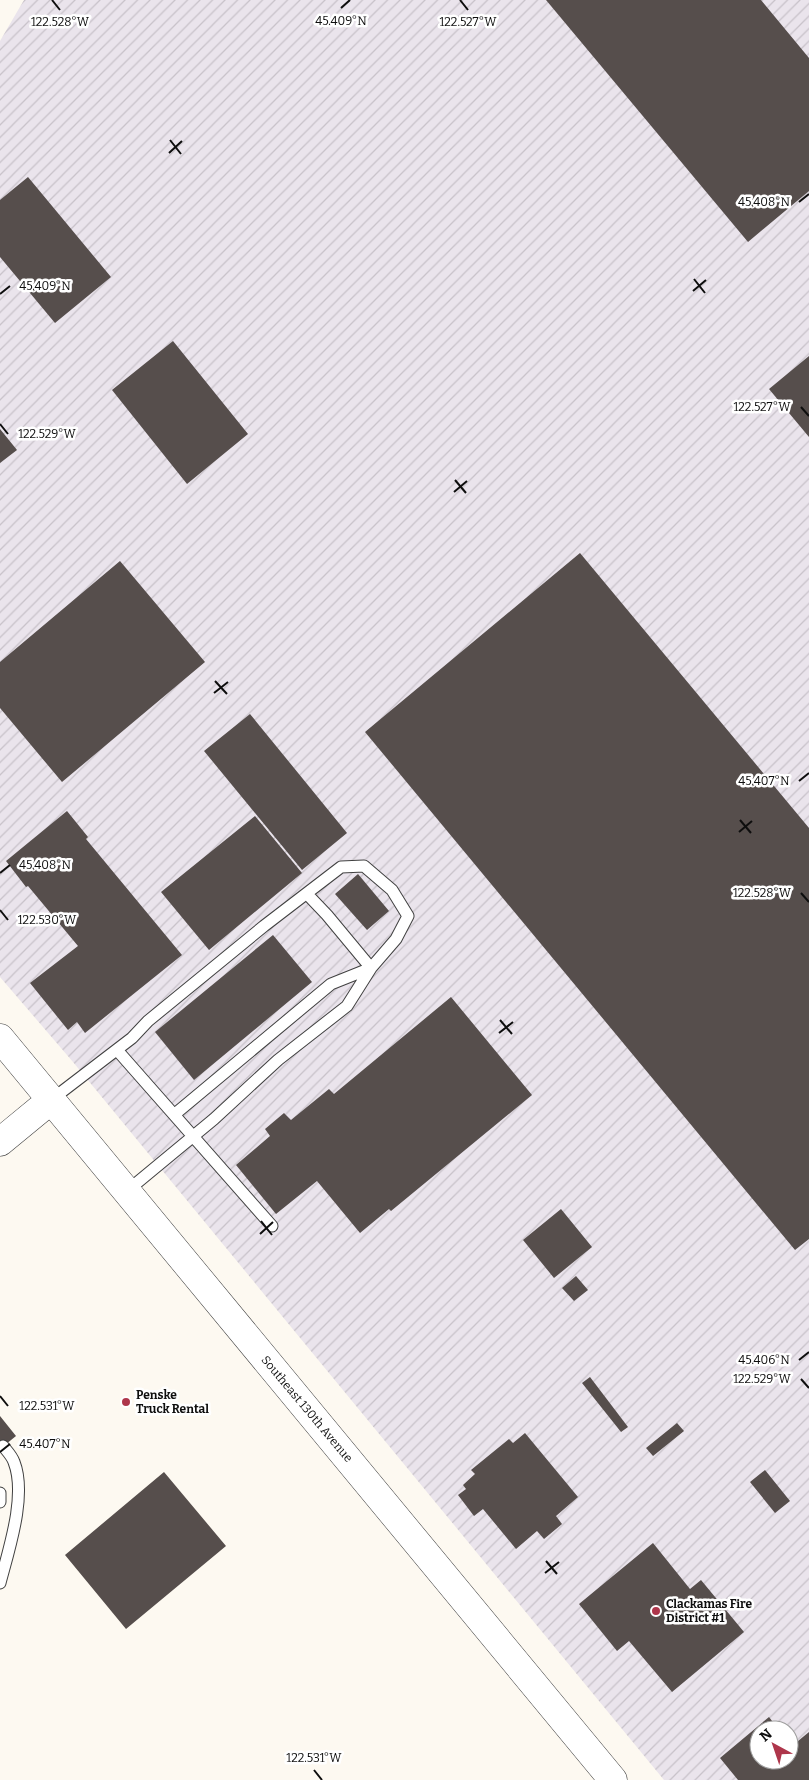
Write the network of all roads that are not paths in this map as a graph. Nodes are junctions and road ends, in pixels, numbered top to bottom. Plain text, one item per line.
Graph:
1 (307, 894) junction
2 (370, 968) junction
3 (0, 1038) edge
4 (117, 1050) junction
5 (51, 1100) junction
6 (175, 1114) junction
7 (194, 1135) junction
8 (0, 1142) edge
9 (127, 1191) junction
10 (272, 1226) dead end
11 (3, 1446) dead end
12 (0, 1493) edge
13 (0, 1502) edge
14 (0, 1583) edge
15 (613, 1780) edge

1 - 2 lane
1 - 2 lane
1 - 4 lane
2 - 6 lane
2 - 7 lane
3 - 5 street, Southeast 130th Avenue
4 - 5 lane
4 - 6 lane
5 - 8 street
5 - 9 street, Southeast 130th Avenue
6 - 7 lane
7 - 9 lane
7 - 10 lane
9 - 15 street, Southeast 130th Avenue
11 - 14 lane
12 - 13 lane

